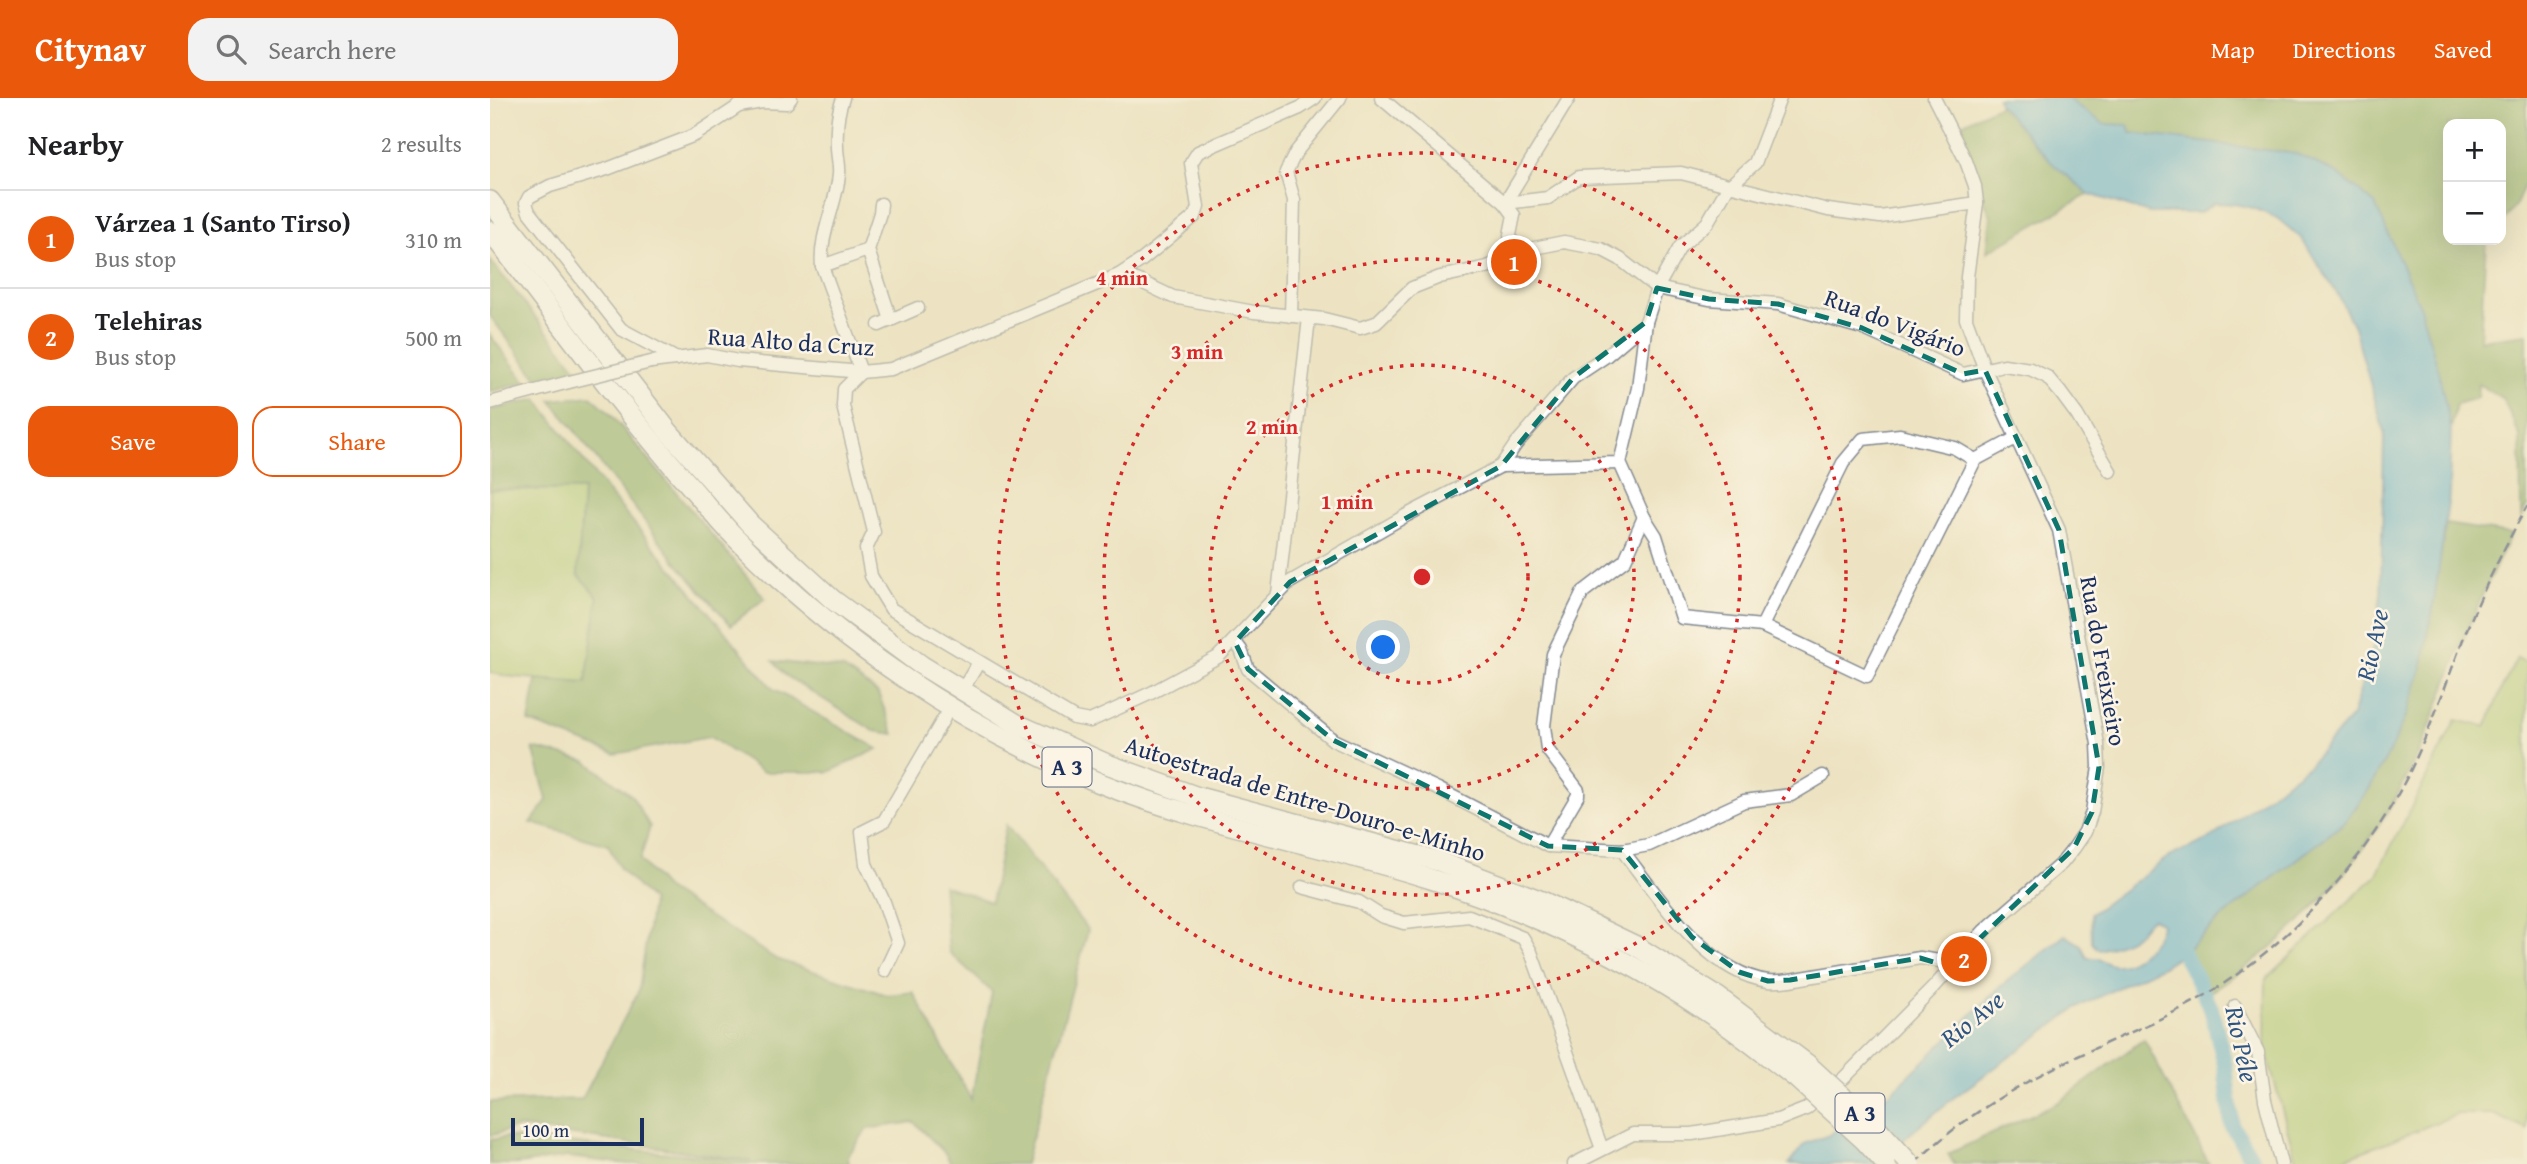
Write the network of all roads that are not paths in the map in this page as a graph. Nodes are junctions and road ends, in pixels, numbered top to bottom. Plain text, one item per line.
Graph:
1 (790, 98) edge
2 (843, 98) edge
3 (1315, 98) edge
4 (1340, 98) edge
5 (1381, 98) edge
6 (1569, 98) edge
7 (1780, 98) edge
8 (1934, 98) edge
9 (741, 102) edge
10 (1728, 187) junction
11 (490, 201) edge
12 (1505, 203) junction
13 (1978, 203) junction
14 (881, 204) dead end
15 (490, 231) edge
16 (868, 250) junction
17 (1512, 256) junction
18 (822, 266) junction
19 (1119, 275) junction
20 (1657, 288) junction
21 (918, 308) dead end
22 (1291, 316) junction
23 (1309, 318) junction
24 (1646, 322) junction
25 (677, 359) junction
26 (1985, 370) junction
27 (861, 372) junction
28 (490, 404) edge
29 (2016, 438) junction
30 (1975, 460) junction
31 (1620, 463) junction
32 (1501, 466) junction
33 (2110, 471) dead end
34 (1644, 517) junction
35 (1278, 594) junction
36 (1762, 626) junction
37 (1235, 642) junction
38 (979, 662) junction
39 (967, 682) dead end
40 (944, 718) dead end
41 (1823, 776) dead end
42 (1548, 846) junction
43 (1622, 850) junction
44 (1302, 887) dead end
45 (1950, 967) junction
46 (885, 971) dead end
47 (2235, 1006) dead end
48 (1802, 1071) junction
49 (1602, 1149) junction
50 (1574, 1164) edge
51 (1886, 1164) edge
52 (1910, 1164) edge
53 (2281, 1164) edge

1 - 9 street
2 - 18 street
3 - 19 street, Rua Alto da Cruz
4 - 22 street
5 - 12 street
6 - 12 street
7 - 10 street
8 - 13 street, Rua do Freixieiro
9 - 25 street
10 - 12 street
10 - 13 street
10 - 20 street
11 - 48 highway, Autoestrada de Entre-Douro-e-Minho / A 3
12 - 17 street
13 - 26 street, Rua do Freixieiro
14 - 16 street
15 - 48 highway, Autoestrada de Entre-Douro-e-Minho / A 3
16 - 18 street
16 - 21 street
17 - 20 street
17 - 23 street
18 - 27 street
19 - 22 street
19 - 27 street, Rua Alto da Cruz
20 - 24 street
20 - 26 street, Rua do Vigário
22 - 23 street
23 - 35 street
24 - 31 street
24 - 32 street
25 - 27 street, Rua Alto da Cruz
25 - 28 street, Rua Alto da Cruz, bridge
26 - 29 street, Rua do Freixieiro
26 - 33 street, Rua do Vigário
27 - 38 street
29 - 30 street
29 - 45 street, Rua do Freixieiro
30 - 36 street
30 - 36 street
31 - 32 street
31 - 34 street
32 - 35 street
34 - 36 street
34 - 42 street
35 - 37 street
37 - 38 street
37 - 42 street
38 - 39 street
40 - 46 street
41 - 43 street
42 - 43 street
43 - 45 street
44 - 49 street
45 - 49 street, Rua do Freixieiro
47 - 53 street
48 - 51 highway, Autoestrada de Entre-Douro-e-Minho / A 3, bridge
48 - 52 highway, Autoestrada de Entre-Douro-e-Minho / A 3, bridge
49 - 50 street, Rua do Freixieiro

